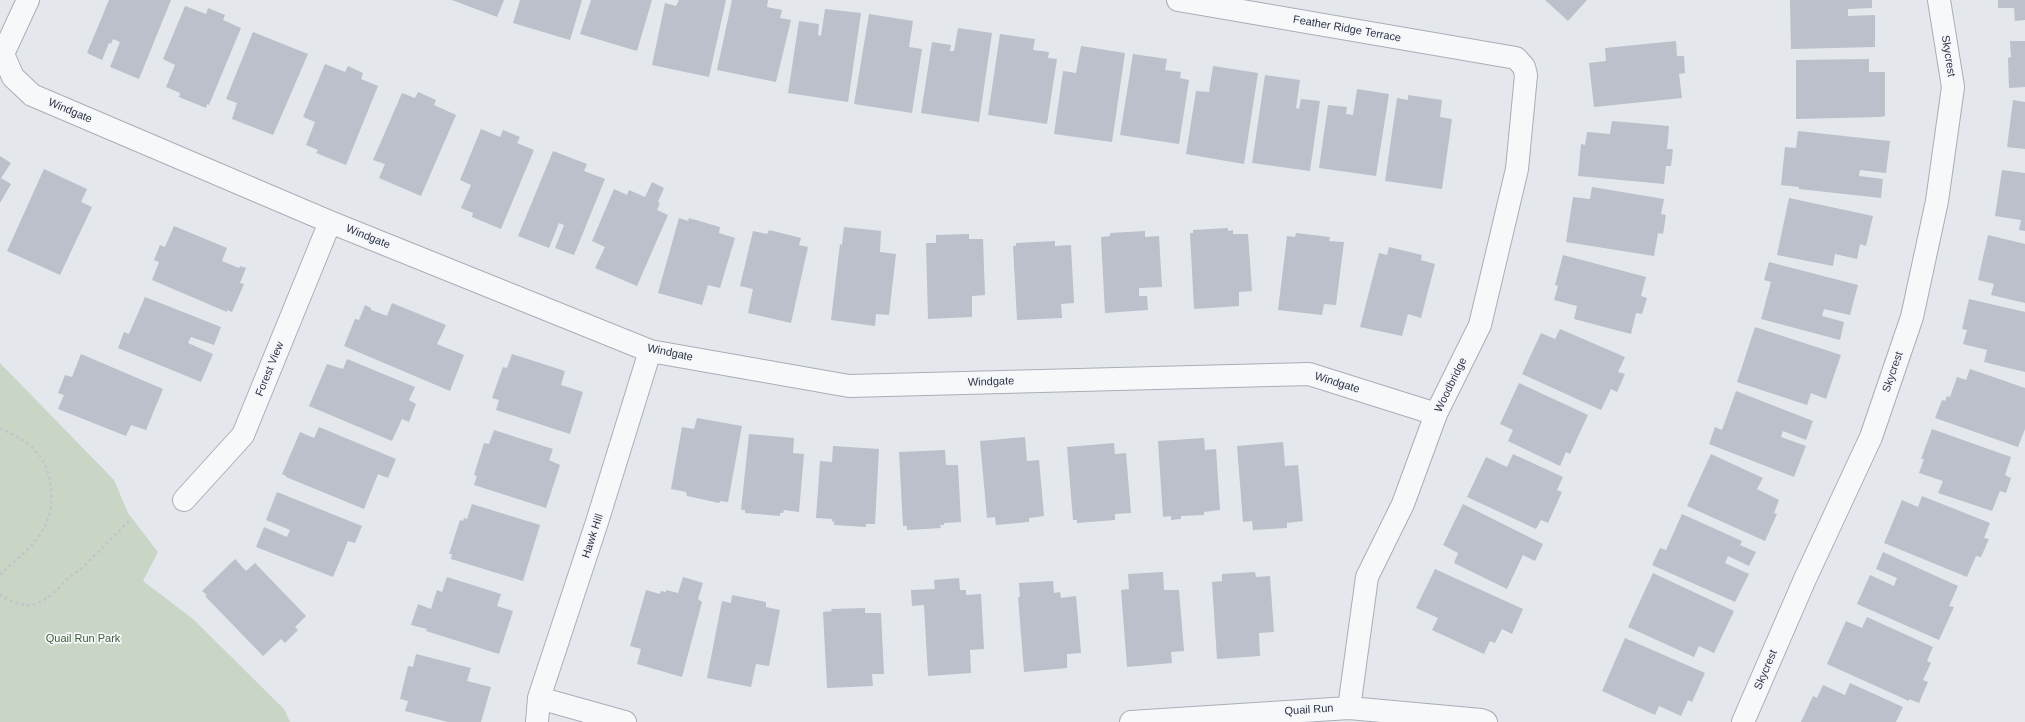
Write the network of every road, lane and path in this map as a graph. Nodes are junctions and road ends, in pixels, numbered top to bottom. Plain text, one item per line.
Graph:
1 (28, 0) edge
2 (1178, 0) edge
3 (1939, 0) edge
4 (1516, 58) joint
5 (330, 222) junction
6 (650, 351) junction
7 (1436, 414) junction
8 (0, 428) edge
9 (184, 500) dead end
10 (129, 521) dead end
11 (0, 575) edge
12 (0, 594) edge
13 (539, 698) junction
14 (1348, 708) junction
15 (1160, 721) edge
16 (537, 722) edge
17 (625, 722) edge
18 (1131, 722) edge
19 (1486, 722) edge
20 (1743, 722) edge

1 - 5 street, Windgate
2 - 4 street, Feather Ridge Terrace
3 - 20 street, Skycrest
4 - 7 street, Woodbridge
5 - 6 street, Windgate
5 - 9 street, Forest View
6 - 7 street, Windgate
6 - 13 street, Hawk Hill
7 - 14 street, Woodbridge
8 - 11 path
10 - 12 path
13 - 16 street, Hawk Hill
13 - 17 street
14 - 15 street, Quail Run
14 - 19 street, Quail Run
15 - 18 street, Quail Run

